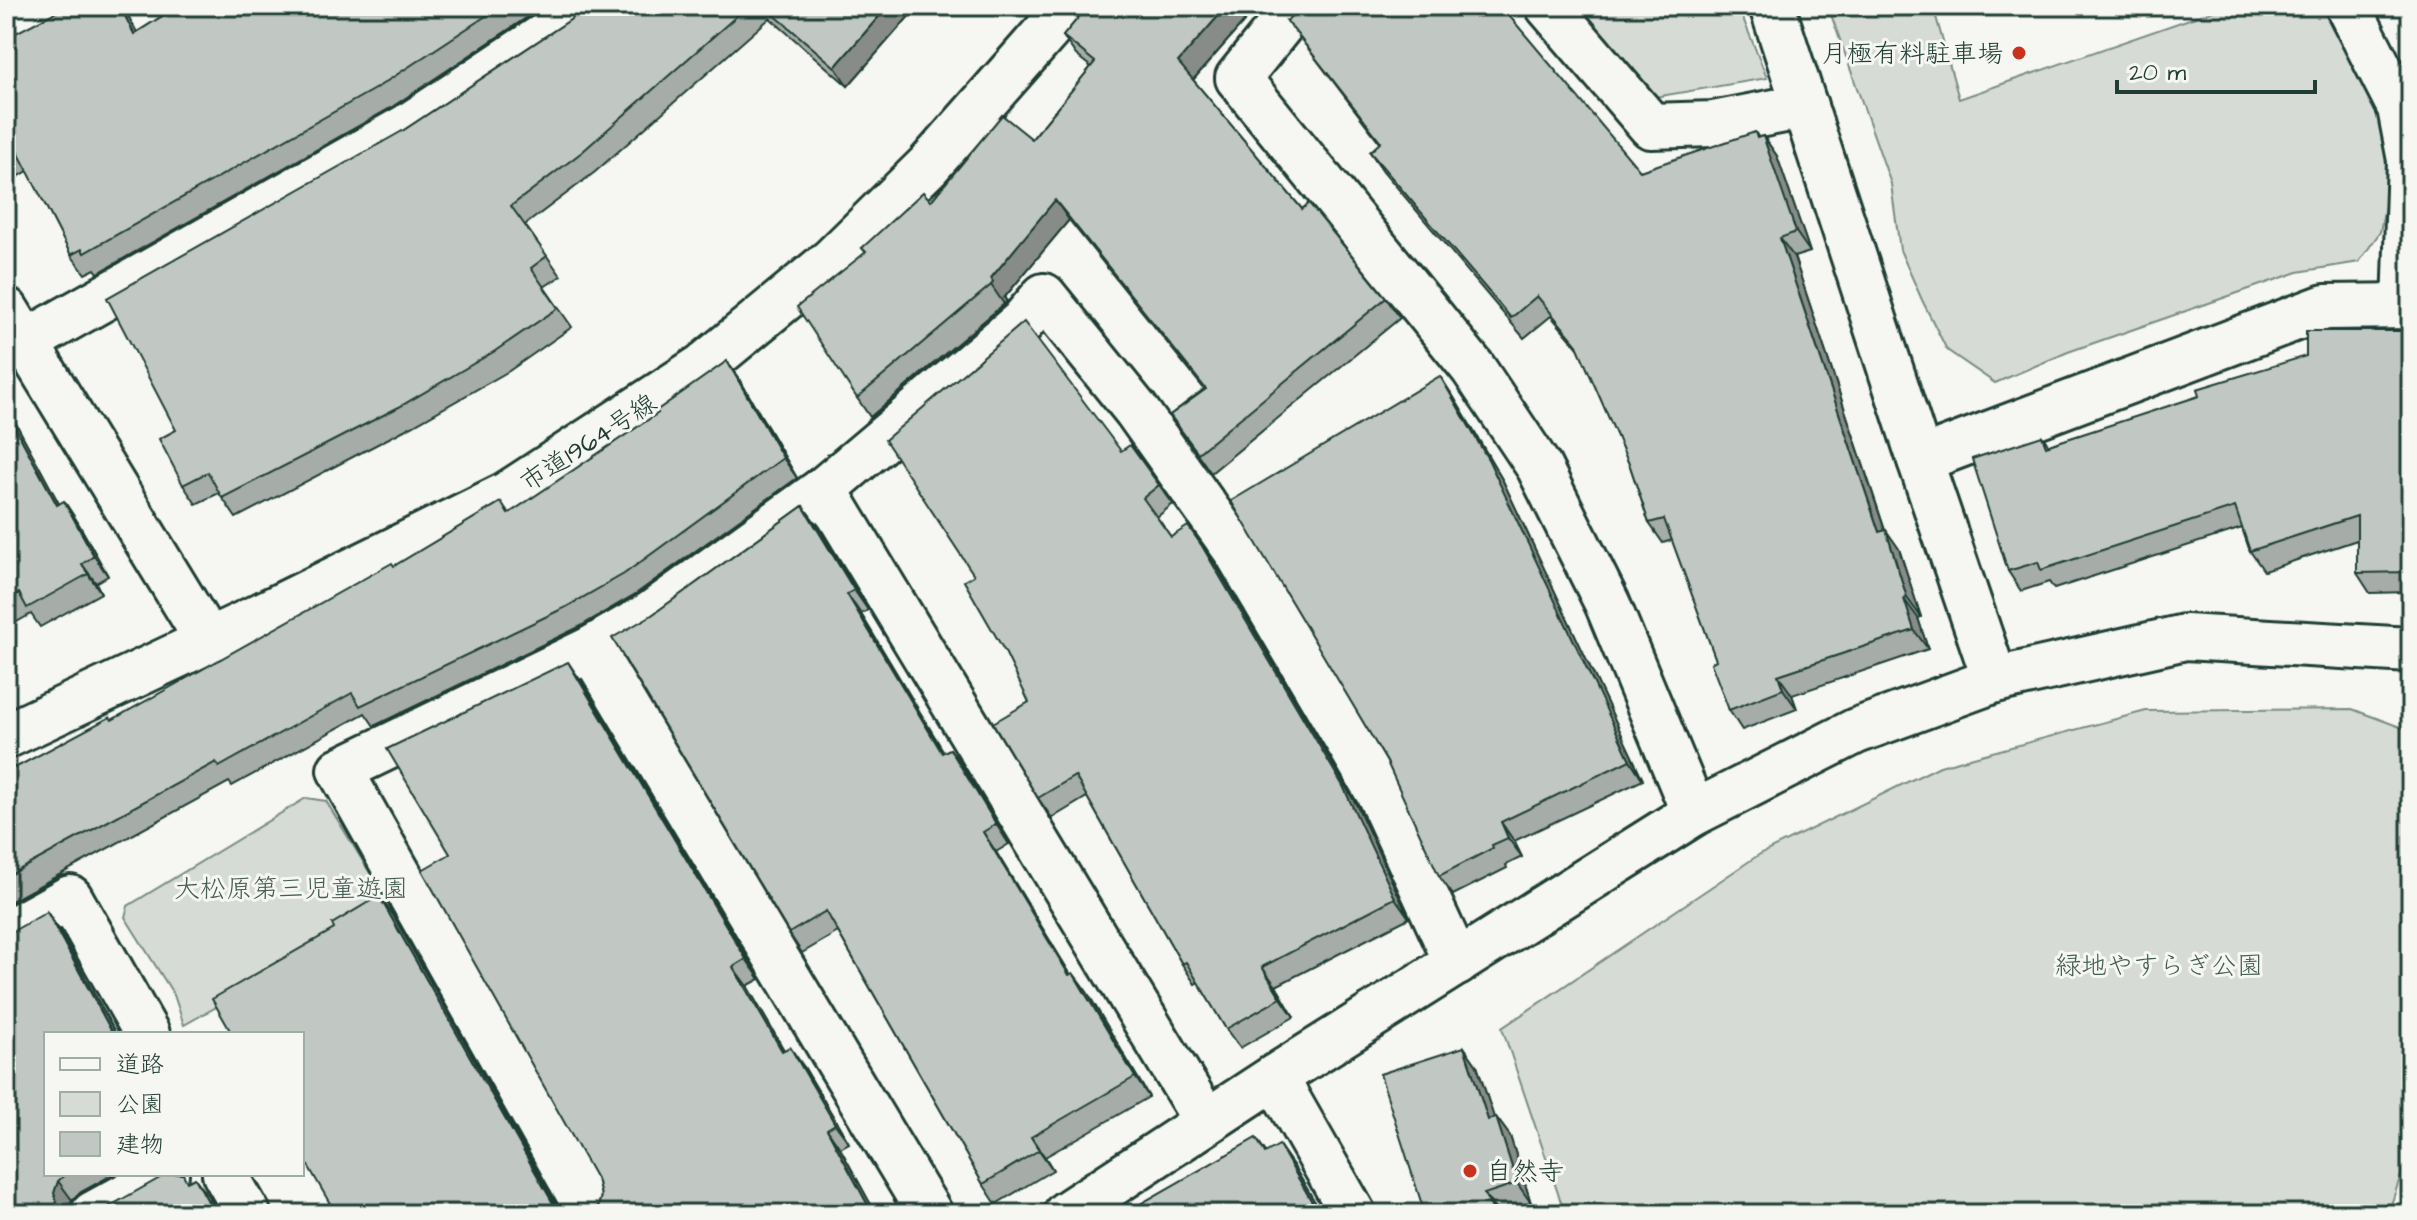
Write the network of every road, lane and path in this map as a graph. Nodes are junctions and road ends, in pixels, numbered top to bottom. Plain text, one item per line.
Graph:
1 (66, 6) edge
2 (583, 6) edge
3 (1069, 6) edge
4 (1296, 6) edge
5 (1548, 6) edge
6 (1772, 6) edge
7 (2348, 6) edge
8 (6, 36) edge
9 (1805, 106) junction
10 (2408, 307) edge
11 (16, 326) edge
12 (1920, 460) junction
13 (824, 489) junction
14 (208, 641) junction
15 (591, 649) junction
16 (2411, 650) edge
17 (1995, 680) junction
18 (6, 736) edge
19 (1694, 813) junction
20 (6, 933) edge
21 (1457, 963) junction
22 (146, 1032) edge
23 (1275, 1077) junction
24 (1206, 1121) junction
25 (162, 1176) edge
26 (226, 1176) edge
27 (93, 1214) edge
28 (248, 1214) edge
29 (590, 1214) edge
30 (930, 1214) edge
31 (1066, 1214) edge
32 (1353, 1214) edge

1 - 8 street
2 - 11 street
3 - 14 street, 市道1964号線
4 - 19 street
5 - 9 street
6 - 9 street
7 - 10 street
9 - 12 street
10 - 12 street
11 - 14 street
12 - 17 street
13 - 15 street
13 - 21 street
13 - 24 street
14 - 18 street, 市道1964号線
15 - 29 street
15 - 30 street
16 - 17 street
17 - 19 street
19 - 21 street
20 - 22 street
21 - 23 street
23 - 24 street
23 - 32 street
24 - 31 street
25 - 27 street
26 - 28 street

